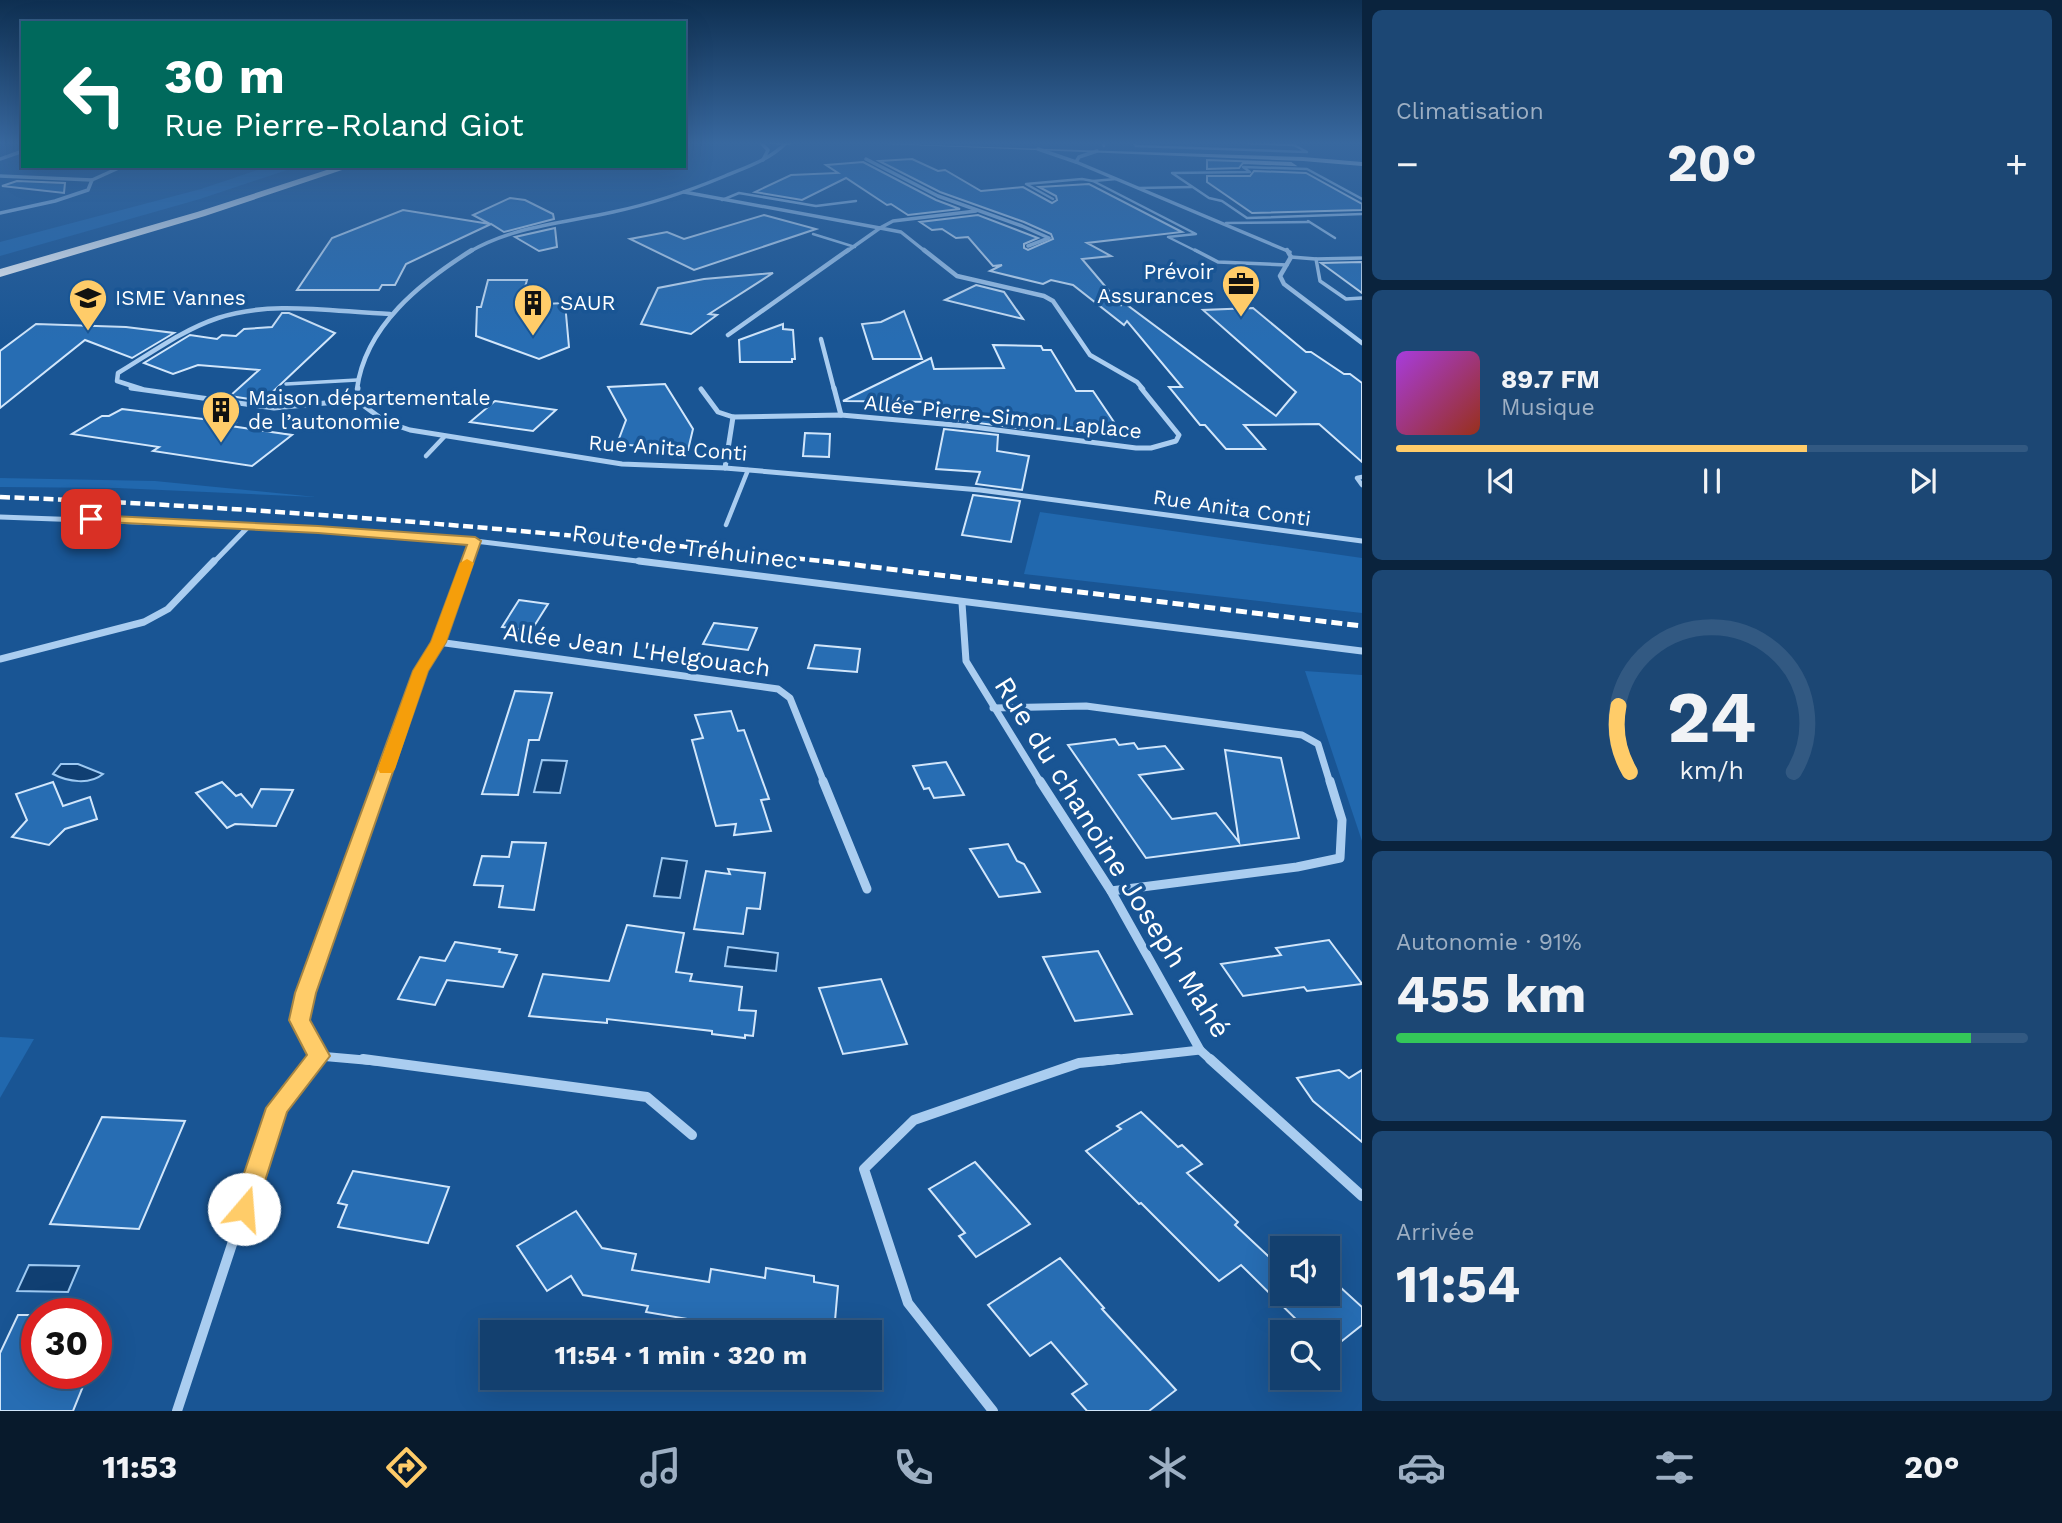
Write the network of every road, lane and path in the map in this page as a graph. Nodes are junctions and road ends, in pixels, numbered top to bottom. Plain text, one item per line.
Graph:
1 (19, 209) edge
2 (191, 209) edge
3 (216, 209) edge
4 (626, 209) edge
5 (772, 209) edge
6 (971, 209) edge
7 (1147, 209) edge
8 (1191, 209) edge
9 (1231, 209) edge
10 (977, 211) junction
11 (0, 213) edge
12 (1362, 214) edge
13 (1301, 216) junction
14 (1310, 222) junction
15 (1226, 223) junction
16 (880, 228) junction
17 (813, 234) dead end
18 (1335, 238) dead end
19 (1028, 246) dead end
20 (855, 247) junction
21 (1291, 257) junction
22 (1362, 258) edge
23 (1316, 259) junction
24 (0, 265) edge
25 (1287, 265) junction
26 (0, 273) edge
27 (1362, 299) edge
28 (390, 314) junction
29 (728, 335) dead end
30 (821, 339) dead end
31 (1362, 343) edge
32 (358, 380) junction
33 (286, 384) dead end
34 (701, 389) dead end
35 (356, 400) junction
36 (841, 415) junction
37 (733, 417) junction
38 (444, 437) junction
39 (426, 456) dead end
40 (725, 468) junction
41 (748, 470) junction
42 (1362, 477) edge
43 (1362, 485) edge
44 (0, 517) edge
45 (726, 525) dead end
46 (248, 526) junction
47 (475, 541) junction
48 (1362, 541) edge
49 (962, 603) junction
50 (438, 642) junction
51 (1362, 651) edge
52 (0, 659) edge
53 (992, 708) junction
54 (867, 889) dead end
55 (1111, 891) junction
56 (1200, 1050) junction
57 (319, 1056) junction
58 (692, 1135) dead end
59 (1362, 1196) edge
60 (177, 1411) edge
61 (993, 1411) edge

1 - 11 street
2 - 24 highway
3 - 26 highway
4 - 28 street
5 - 16 street
6 - 10 street
7 - 25 lane
8 - 15 street
9 - 13 lane
10 - 16 street
10 - 19 street
12 - 13 lane
13 - 14 lane
14 - 15 lane
14 - 18 lane
15 - 21 street
16 - 20 street
16 - 36 street, Allée Pierre-Simon Laplace
17 - 20 lane
20 - 29 street
21 - 23 lane
21 - 25 street
22 - 23 lane
23 - 27 lane
25 - 31 street
28 - 32 street
28 - 35 street
30 - 36 street
32 - 33 lane
32 - 35 street
34 - 37 street
35 - 38 street, Rue Anita Conti
36 - 37 street, Allée Pierre-Simon Laplace
37 - 40 street
38 - 39 lane
38 - 40 street, Rue Anita Conti
40 - 41 street, Rue Anita Conti
41 - 45 lane
41 - 48 street, Rue Anita Conti
42 - 43 lane
44 - 46 street, Route de Tréhuinec
46 - 47 street, Route de Tréhuinec
46 - 52 street
47 - 49 street, Route de Tréhuinec
47 - 50 street
49 - 51 street, Route de Tréhuinec
49 - 53 street, Rue du chanoine Joseph Mahé
50 - 54 street, Allée Jean L'Helgouach
50 - 57 street
53 - 55 street, Rue du chanoine Joseph Mahé
53 - 55 street
55 - 56 street, Rue du chanoine Joseph Mahé
56 - 59 street, Rue du chanoine Joseph Mahé
56 - 61 street
57 - 58 street
57 - 60 street

